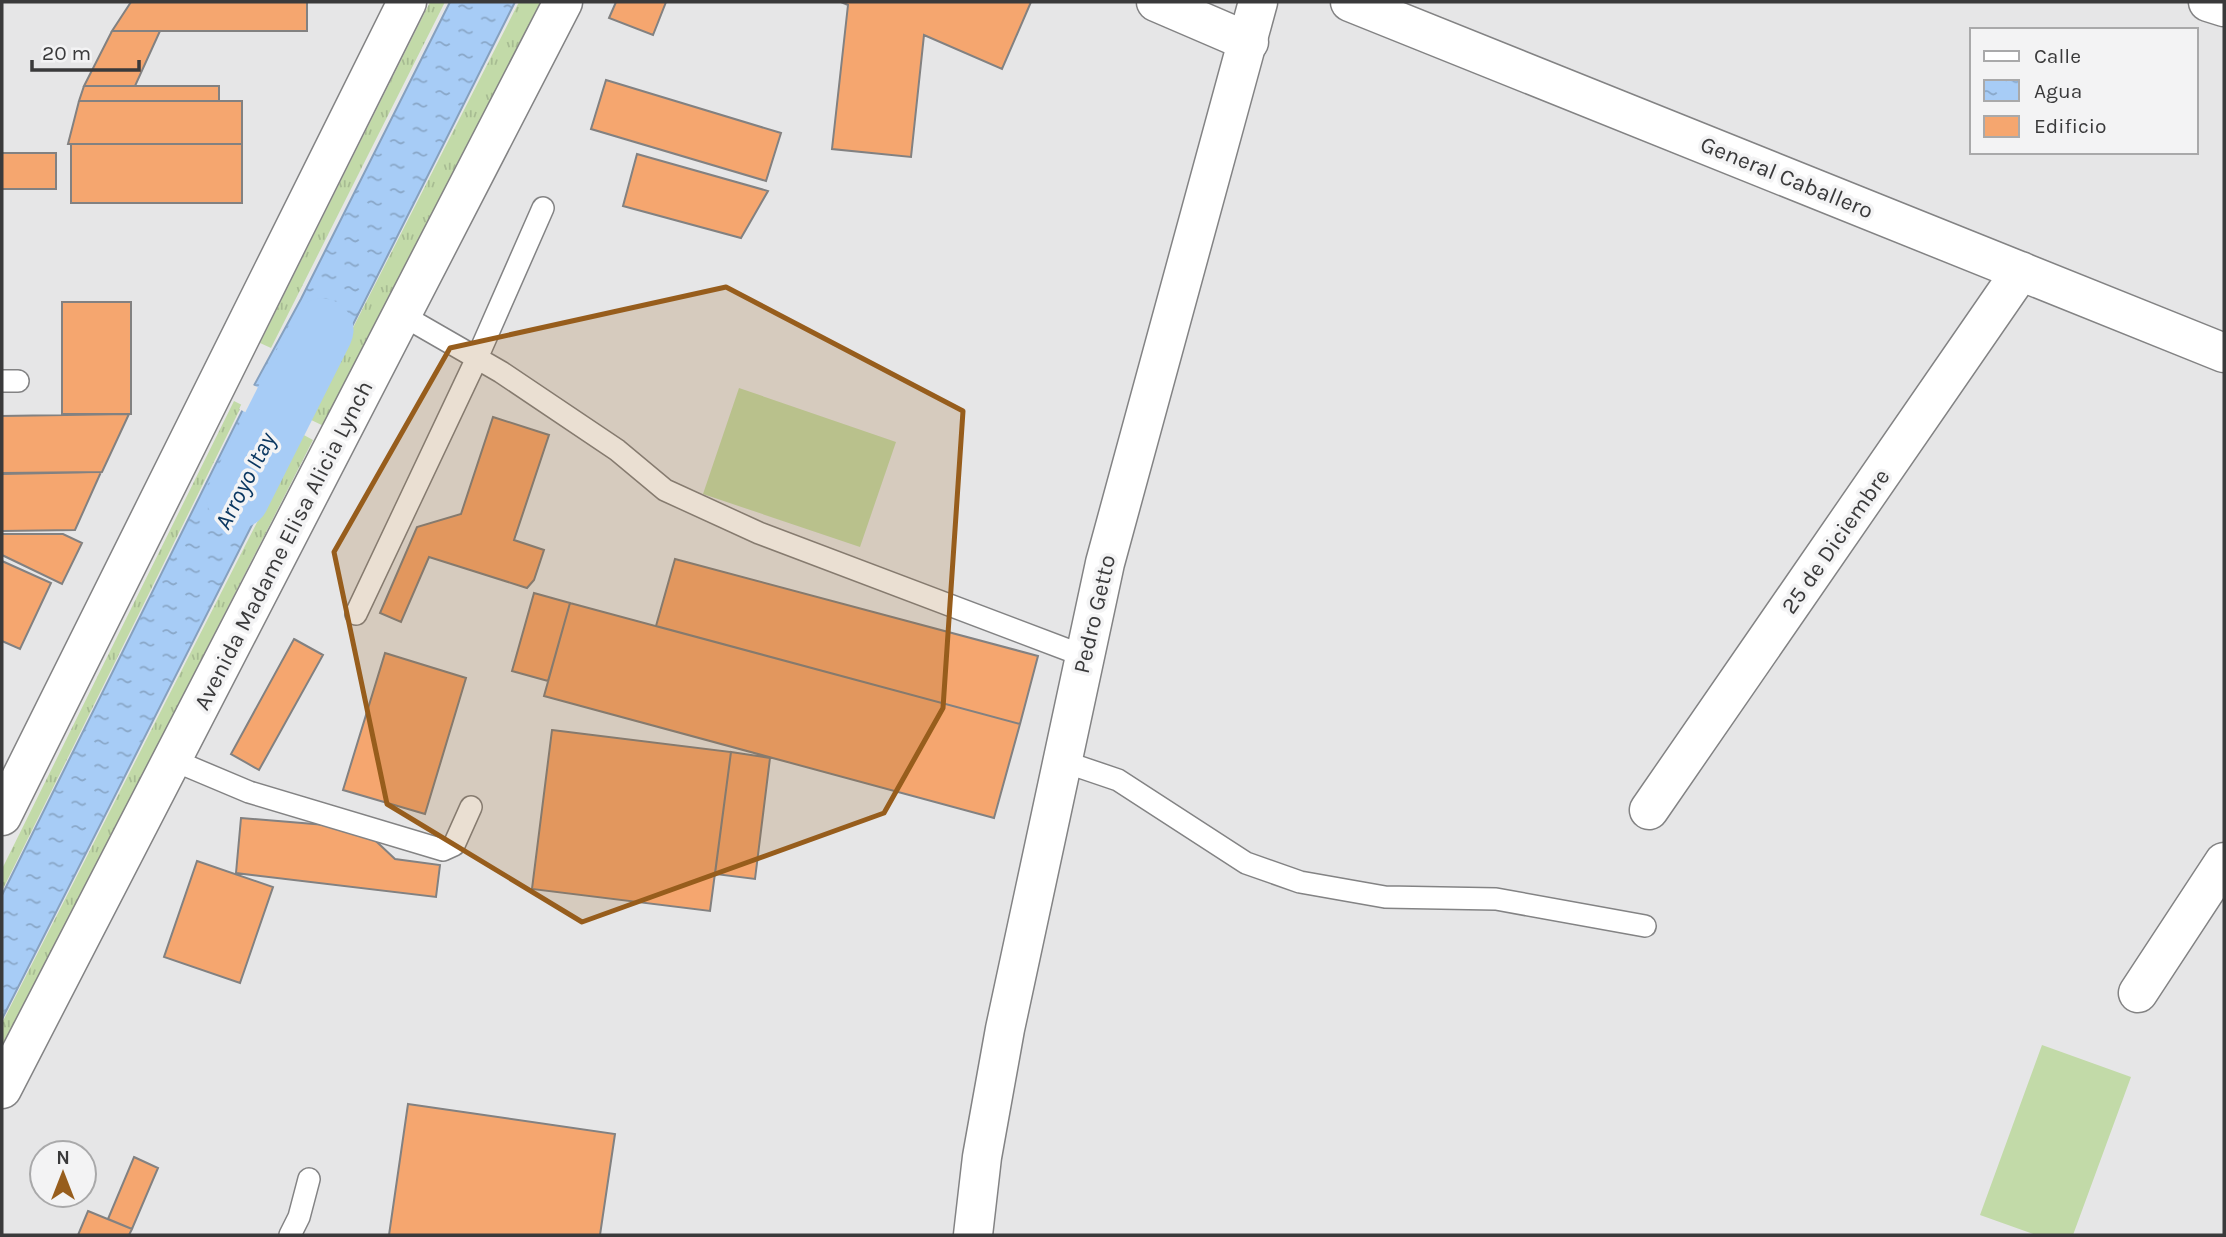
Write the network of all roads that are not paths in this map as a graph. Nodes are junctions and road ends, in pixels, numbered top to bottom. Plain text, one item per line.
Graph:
1 (407, 2) edge
2 (563, 2) edge
3 (1156, 2) edge
4 (1258, 2) edge
5 (1350, 2) edge
6 (2208, 2) edge
7 (2224, 7) edge
8 (1249, 42) junction
9 (543, 208) dead end
10 (2021, 271) junction
11 (402, 315) junction
12 (2224, 353) edge
13 (477, 358) junction
14 (356, 614) dead end
15 (1084, 656) junction
16 (173, 760) junction
17 (1062, 761) junction
18 (471, 807) dead end
19 (1649, 810) dead end
20 (2, 816) edge
21 (2224, 862) edge
22 (1644, 926) dead end
23 (2138, 993) dead end
24 (2, 1089) edge
25 (309, 1178) dead end
26 (290, 1235) edge
27 (973, 1235) edge

1 - 20 main road
2 - 11 main road, Avenida Madame Elisa Alicia Lynch
3 - 8 main road
4 - 8 main road, Pedro Getto
5 - 10 main road, General Caballero
6 - 7 main road
8 - 15 main road, Pedro Getto
9 - 13 lane
10 - 12 main road, General Caballero
10 - 19 main road, 25 de Diciembre
11 - 13 lane
11 - 16 main road, Avenida Madame Elisa Alicia Lynch
13 - 14 lane
13 - 15 lane
15 - 17 main road, Pedro Getto
16 - 18 lane
16 - 24 main road, Avenida Madame Elisa Alicia Lynch
17 - 22 lane
17 - 27 main road, Pedro Getto
21 - 23 main road
25 - 26 lane

